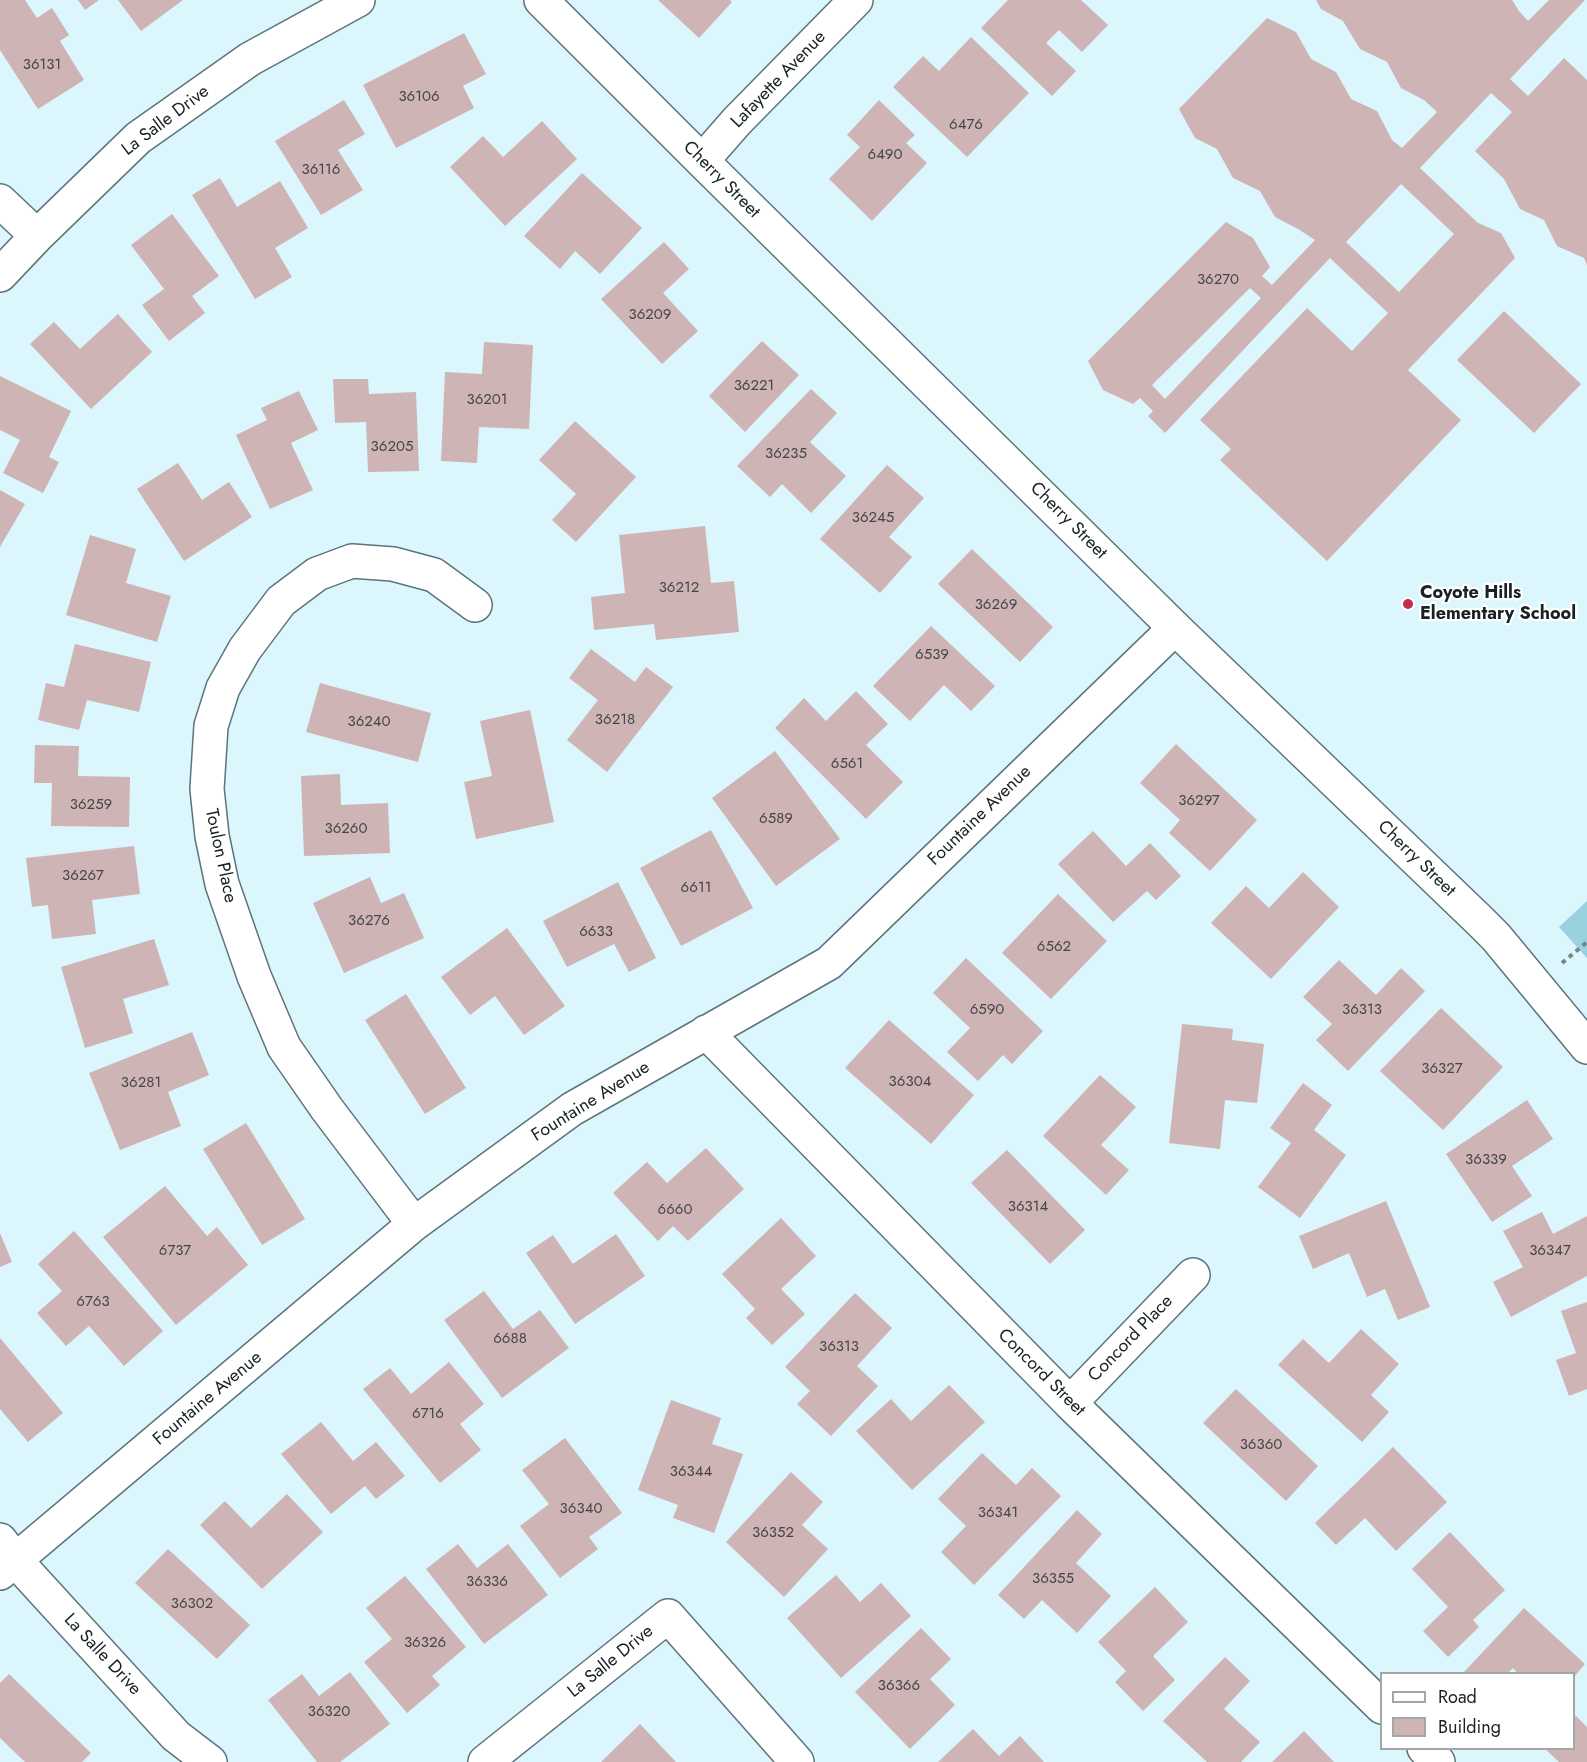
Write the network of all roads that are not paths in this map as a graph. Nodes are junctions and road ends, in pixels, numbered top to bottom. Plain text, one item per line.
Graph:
1 (358, 0) edge
2 (541, 0) edge
3 (856, 0) edge
4 (702, 161) junction
5 (0, 201) edge
6 (37, 236) junction
7 (0, 275) edge
8 (475, 606) dead end
9 (1175, 628) junction
10 (706, 1032) junction
11 (1587, 1047) edge
12 (414, 1224) junction
13 (1193, 1275) dead end
14 (1070, 1403) junction
15 (5, 1558) edge
16 (1380, 1705) edge
17 (1425, 1750) edge
18 (210, 1762) edge
19 (485, 1762) edge
20 (797, 1762) edge
21 (1438, 1762) edge

1 - 6 street, La Salle Drive
2 - 4 street, Cherry Street
3 - 4 street, Lafayette Avenue
4 - 9 street, Cherry Street
5 - 6 street
6 - 7 street, La Salle Drive
8 - 12 street, Toulon Place
9 - 10 street, Fountaine Avenue
9 - 11 street, Cherry Street
10 - 12 street, Fountaine Avenue
10 - 14 street, Concord Street
12 - 15 street, Fountaine Avenue
13 - 14 street, Concord Place
14 - 16 street, Concord Street
15 - 18 street, La Salle Drive
17 - 21 street
19 - 20 street, La Salle Drive

